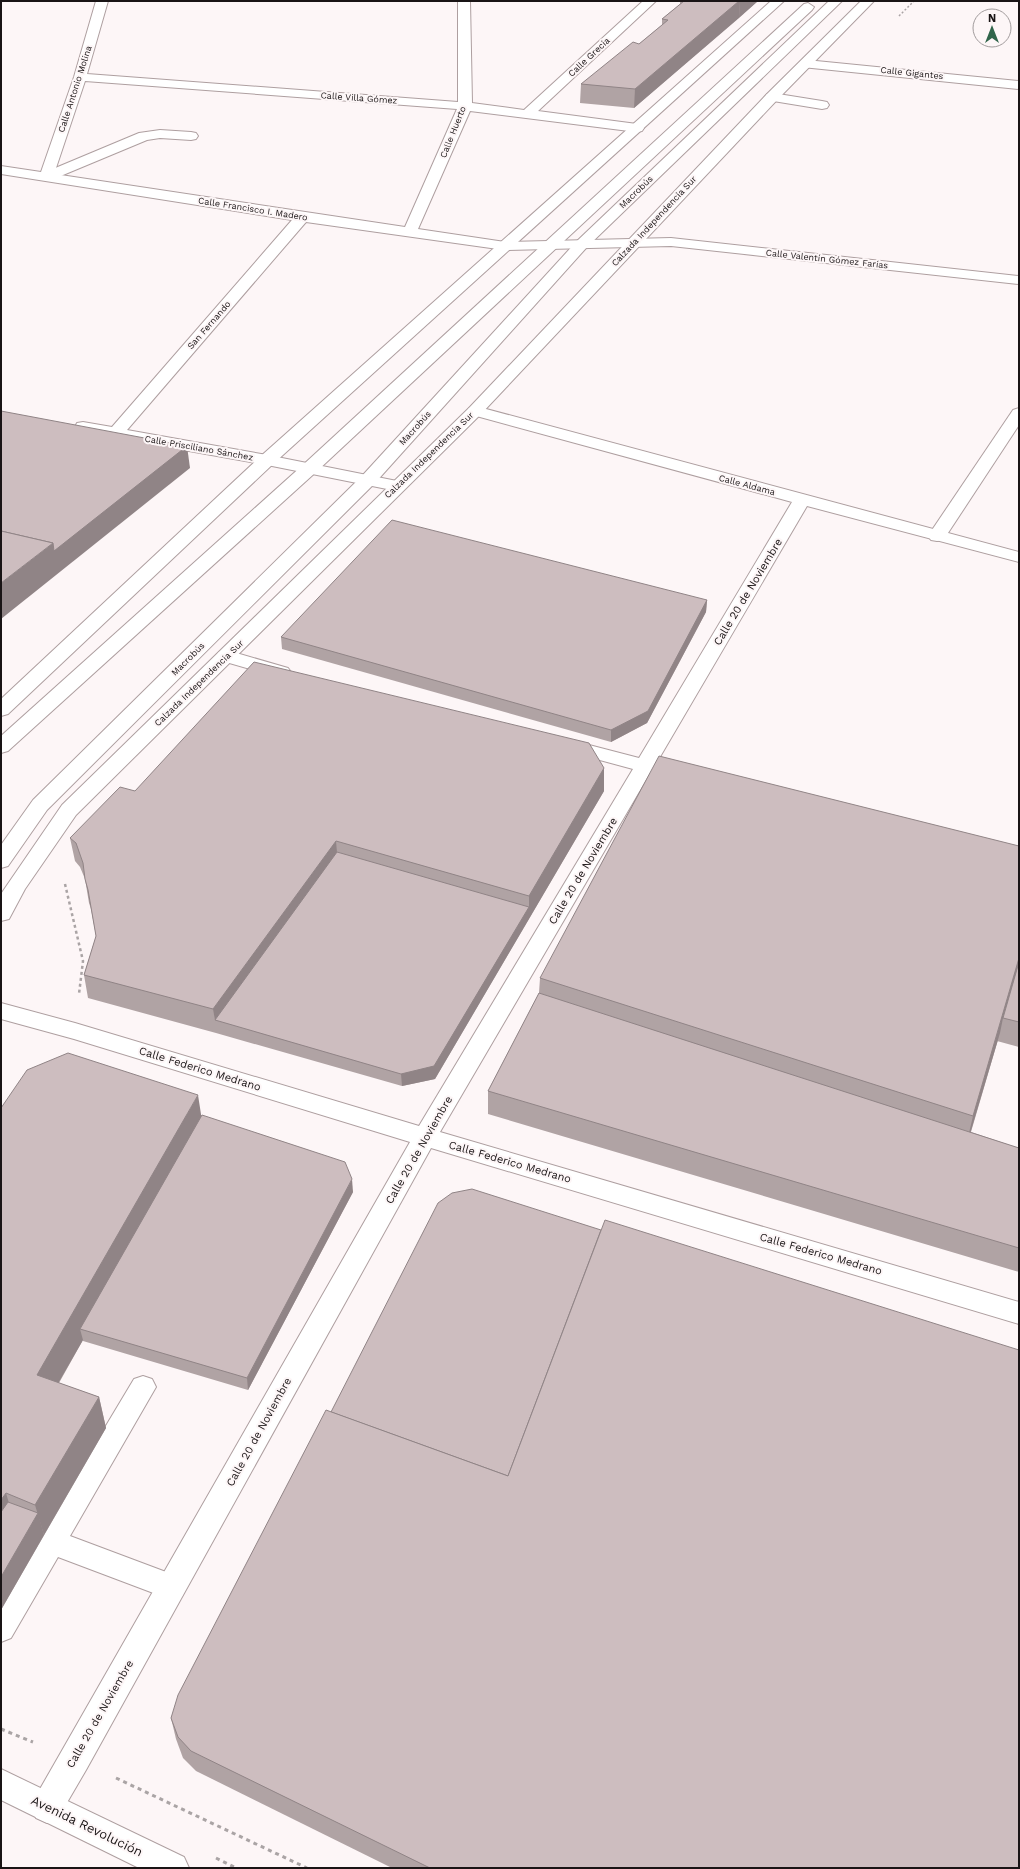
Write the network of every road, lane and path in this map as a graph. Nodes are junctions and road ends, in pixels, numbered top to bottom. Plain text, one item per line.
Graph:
1 (102, 1) edge
2 (464, 1) edge
3 (650, 1) edge
4 (778, 1) edge
5 (814, 1) edge
6 (836, 1) edge
7 (868, 1) edge
8 (914, 1) edge
9 (898, 17) dead end
10 (806, 64) junction
11 (80, 78) junction
12 (1019, 85) edge
13 (772, 97) junction
14 (822, 105) dead end
15 (464, 106) junction
16 (528, 113) junction
17 (637, 128) junction
18 (191, 136) dead end
19 (1, 170) edge
20 (46, 177) junction
21 (302, 217) junction
22 (410, 232) junction
23 (634, 243) junction
24 (582, 244) junction
25 (550, 245) junction
26 (506, 246) junction
27 (1019, 280) edge
28 (475, 410) junction
29 (1019, 413) edge
30 (70, 425) edge
31 (116, 432) junction
32 (267, 460) junction
33 (310, 468) junction
34 (368, 480) junction
35 (397, 486) junction
36 (802, 500) junction
37 (937, 536) junction
38 (1019, 557) edge
39 (226, 656) junction
40 (301, 677) edge
41 (1, 710) edge
42 (545, 740) edge
43 (1, 747) edge
44 (645, 766) junction
45 (675, 774) edge
46 (1, 861) edge
47 (64, 878) dead end
48 (1, 914) edge
49 (1, 1012) edge
50 (75, 1031) junction
51 (425, 1137) junction
52 (1019, 1313) edge
53 (143, 1387) dead end
54 (51, 1542) junction
55 (172, 1587) junction
56 (1, 1628) edge
57 (1, 1729) edge
58 (75, 1759) junction
59 (1, 1784) edge
60 (47, 1807) junction
61 (173, 1868) edge
62 (307, 1868) edge

1 - 11 street, Calle Antonio Molina
2 - 15 street, Calle Huerto
3 - 16 street, Calle Grecia
4 - 17 street
5 - 25 street, Macrobús
6 - 24 street, Macrobús
7 - 10 street, Calzada Independencia Sur
8 - 9 path
10 - 12 street, Calle Gigantes
10 - 13 street, Calzada Independencia Sur
11 - 15 street, Calle Villa Gómez
11 - 20 street, Calle Antonio Molina
13 - 14 street
13 - 23 street, Calzada Independencia Sur
15 - 16 street, Calle Villa Gómez
15 - 22 street, Calle Huerto
16 - 17 street, Calle Villa Gómez
17 - 26 street
18 - 20 street
19 - 20 street, Calle Francisco I. Madero
20 - 21 street, Calle Francisco I. Madero
21 - 22 street, Calle Francisco I. Madero
21 - 31 street, San Fernando
22 - 26 street, Calle Francisco I. Madero
23 - 24 street, Calle Valentín Gómez Farías
23 - 27 street, Calle Valentín Gómez Farías
23 - 28 street, Calzada Independencia Sur
24 - 25 street, Calle Francisco I. Madero
24 - 34 street, Macrobús
25 - 26 street, Calle Francisco I. Madero
25 - 33 street, Macrobús
26 - 32 street
28 - 35 street, Calzada Independencia Sur
28 - 36 street, Calle Aldama
29 - 37 street
30 - 31 street, Calle Prisciliano Sánchez
31 - 32 street, Calle Prisciliano Sánchez
32 - 33 street, Calle Prisciliano Sánchez
32 - 41 street
33 - 34 street, Calle Prisciliano Sánchez
33 - 43 street, Macrobús
34 - 35 street, Calle Prisciliano Sánchez
34 - 46 street, Macrobús
35 - 39 street, Calzada Independencia Sur
36 - 37 street, Calle Aldama
36 - 44 street, Calle 20 de Noviembre
37 - 38 street, Calle Aldama
39 - 40 street
39 - 48 street, Calzada Independencia Sur
42 - 44 street
44 - 45 street
44 - 51 street, Calle 20 de Noviembre
47 - 50 path
49 - 50 street, Calle Federico Medrano
50 - 51 street, Calle Federico Medrano
51 - 52 street, Calle Federico Medrano
51 - 55 street, Calle 20 de Noviembre
53 - 54 street
54 - 55 street
54 - 56 street
55 - 58 street, Calle 20 de Noviembre
57 - 58 path
58 - 60 street, Calle 20 de Noviembre
58 - 62 path
59 - 60 street, Avenida Revolución
60 - 61 street, Avenida Revolución

